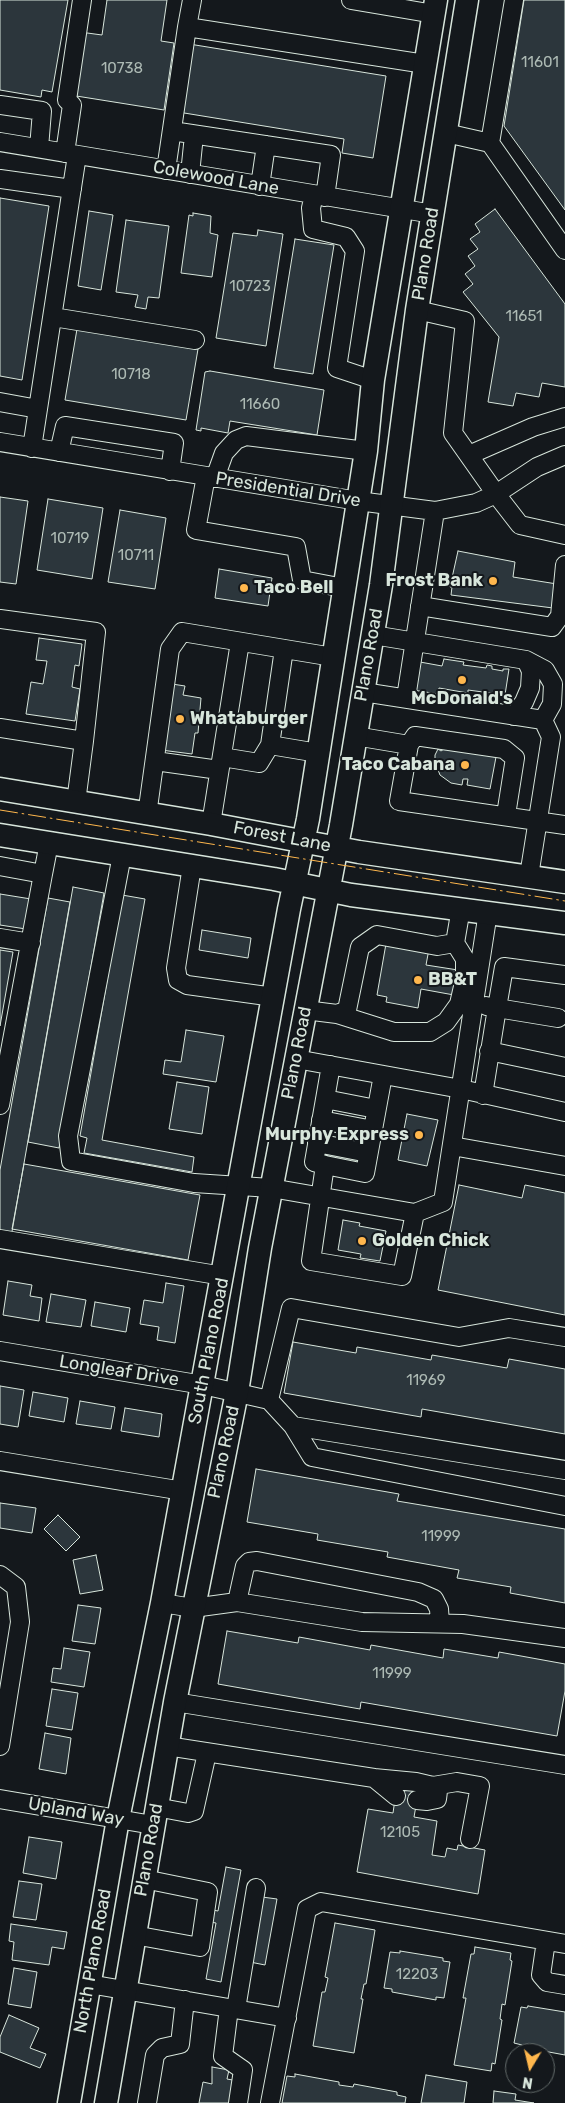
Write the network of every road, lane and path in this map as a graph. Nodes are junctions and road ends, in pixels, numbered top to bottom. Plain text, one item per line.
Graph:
1 (82, 0) edge
2 (192, 0) edge
3 (351, 0) edge
4 (467, 0) edge
5 (514, 0) edge
6 (435, 7) edge
7 (187, 27) junction
8 (425, 64) junction
9 (0, 105) edge
10 (172, 131) junction
11 (446, 133) junction
12 (194, 135) junction
13 (0, 142) edge
14 (490, 143) junction
15 (266, 145) junction
16 (39, 148) junction
17 (72, 154) junction
18 (166, 170) junction
19 (190, 174) junction
20 (0, 178) edge
21 (260, 186) junction
22 (72, 189) junction
23 (320, 196) junction
24 (401, 209) junction
25 (433, 214) junction
26 (565, 250) edge
27 (417, 310) junction
28 (53, 316) junction
29 (195, 340) dead end
30 (373, 380) junction
31 (0, 402) edge
32 (38, 409) junction
33 (565, 417) edge
34 (0, 442) edge
35 (32, 448) junction
36 (366, 451) junction
37 (59, 452) junction
38 (469, 455) junction
39 (565, 455) edge
40 (170, 470) junction
41 (210, 477) junction
42 (496, 494) junction
43 (358, 501) junction
44 (393, 506) junction
45 (435, 511) junction
46 (565, 535) edge
47 (565, 564) edge
48 (344, 588) junction
49 (420, 606) junction
50 (0, 619) edge
51 (373, 635) junction
52 (414, 640) junction
53 (240, 642) junction
54 (284, 649) junction
55 (334, 657) junction
56 (526, 660) junction
57 (363, 692) junction
58 (406, 698) junction
59 (514, 716) junction
60 (543, 720) junction
61 (0, 728) edge
62 (355, 736) junction
63 (84, 741) junction
64 (270, 745) junction
65 (409, 745) junction
66 (318, 753) junction
67 (155, 761) junction
68 (220, 764) junction
69 (0, 790) edge
70 (76, 802) junction
71 (147, 814) junction
72 (506, 816) junction
73 (539, 821) junction
74 (211, 824) junction
75 (565, 825) edge
76 (0, 835) edge
77 (303, 841) junction
78 (50, 843) junction
79 (337, 848) junction
80 (122, 855) junction
81 (0, 866) edge
82 (192, 866) junction
83 (44, 874) junction
84 (529, 876) junction
85 (294, 882) junction
86 (565, 882) edge
87 (328, 890) junction
88 (461, 908) junction
89 (488, 912) junction
90 (565, 923) edge
91 (0, 938) edge
92 (31, 943) junction
93 (455, 943) junction
94 (565, 975) edge
95 (274, 998) junction
96 (474, 1004) junction
97 (497, 1008) junction
98 (305, 1010) junction
99 (337, 1014) junction
100 (558, 1018) dead end
101 (490, 1052) junction
102 (296, 1059) junction
103 (331, 1066) junction
104 (565, 1067) edge
105 (383, 1075) junction
106 (2, 1086) edge
107 (461, 1089) junction
108 (483, 1095) junction
109 (325, 1099) junction
110 (0, 1105) edge
111 (376, 1109) junction
112 (565, 1112) edge
113 (321, 1120) junction
114 (373, 1130) junction
115 (317, 1143) junction
116 (452, 1146) junction
117 (368, 1153) junction
118 (325, 1165) junction
119 (565, 1166) edge
120 (239, 1185) junction
121 (271, 1188) junction
122 (320, 1197) junction
123 (415, 1213) junction
124 (0, 1239) edge
125 (223, 1276) junction
126 (565, 1338) edge
127 (0, 1352) edge
128 (203, 1385) junction
129 (237, 1392) junction
130 (269, 1400) junction
131 (294, 1426) junction
132 (0, 1461) edge
133 (565, 1470) edge
134 (183, 1491) junction
135 (565, 1506) edge
136 (0, 1575) edge
137 (237, 1602) junction
138 (162, 1603) junction
139 (193, 1608) junction
140 (440, 1623) junction
141 (565, 1638) edge
142 (175, 1702) junction
143 (0, 1746) edge
144 (167, 1746) junction
145 (207, 1752) junction
146 (565, 1765) edge
147 (374, 1778) junction
148 (433, 1786) junction
149 (396, 1796) dead end
150 (0, 1799) edge
151 (417, 1800) dead end
152 (154, 1816) junction
153 (118, 1819) junction
154 (470, 1839) dead end
155 (144, 1879) junction
156 (256, 1888) dead end
157 (134, 1935) junction
158 (546, 1941) junction
159 (565, 1944) edge
160 (89, 1984) junction
161 (565, 1985) edge
162 (125, 1990) junction
163 (185, 2000) junction
164 (232, 2009) junction
165 (287, 2018) junction
166 (69, 2103) edge
167 (106, 2103) edge
168 (147, 2103) edge
169 (238, 2103) edge
170 (270, 2103) edge

1 - 17 street
2 - 7 street
3 - 6 street
4 - 11 main road, Plano Road
5 - 14 street
6 - 8 main road, Plano Road
7 - 8 street
7 - 10 street
8 - 24 main road, Plano Road
9 - 16 street
10 - 12 street
10 - 18 street
11 - 14 street
11 - 25 main road, Plano Road
12 - 15 street
12 - 19 street
13 - 16 street, Colewood Lane
14 - 26 street
15 - 21 street
15 - 23 street
16 - 17 street, Colewood Lane
17 - 18 street, Colewood Lane
17 - 22 street
18 - 19 street, Colewood Lane
19 - 21 street, Colewood Lane
20 - 22 street
21 - 23 street, Colewood Lane
22 - 28 street
23 - 24 street, Colewood Lane
23 - 30 street
24 - 25 street, Colewood Lane
24 - 30 main road, Plano Road
25 - 27 main road, Plano Road
27 - 38 street
27 - 44 main road, Plano Road
28 - 29 street
28 - 32 street
30 - 36 main road, Plano Road
31 - 32 street
32 - 35 street
33 - 38 street
34 - 35 street, Presidential Drive
35 - 37 street, Presidential Drive
36 - 41 street
36 - 43 main road, Plano Road
37 - 40 street, Presidential Drive
37 - 40 street
38 - 42 street
39 - 42 street, Presidential Drive
40 - 41 street, Presidential Drive
41 - 43 street, Presidential Drive
41 - 48 street
42 - 45 street, Presidential Drive
42 - 46 street
43 - 44 street, Presidential Drive
43 - 48 main road, Plano Road
44 - 45 street, Presidential Drive
44 - 51 main road, Plano Road
45 - 49 street
47 - 49 street
48 - 55 main road, Plano Road
49 - 52 street
50 - 63 street
51 - 52 street
51 - 57 main road, Plano Road
52 - 56 street
52 - 58 street
53 - 54 street
53 - 67 street
53 - 68 street
54 - 55 street
54 - 64 street
55 - 66 main road, Plano Road
56 - 59 street
56 - 60 street
57 - 58 street
57 - 62 main road, Plano Road
58 - 59 street
59 - 60 street
60 - 73 street
61 - 63 street
62 - 65 street
62 - 79 main road, Plano Road
63 - 70 street
64 - 66 street
64 - 68 street
65 - 72 street
65 - 72 street
66 - 77 main road, Plano Road
67 - 68 street
67 - 71 street
68 - 74 street
69 - 70 main road, Forest Lane
70 - 71 main road, Forest Lane
71 - 74 main road, Forest Lane
72 - 73 street
73 - 75 street
73 - 84 street
74 - 77 main road, Forest Lane
76 - 78 main road
77 - 79 main road, Forest Lane
77 - 85 main road, Plano Road
78 - 80 main road
78 - 83 street
79 - 84 main road, Forest Lane
79 - 87 main road, Plano Road
80 - 82 main road
80 - 120 street
81 - 83 street
82 - 85 main road
82 - 95 street
83 - 92 street
84 - 86 main road, Forest Lane
85 - 87 main road
85 - 95 main road, South Plano Road
87 - 88 main road
87 - 98 main road, Plano Road
88 - 89 main road
88 - 93 street
89 - 90 main road
89 - 96 street
91 - 92 street
92 - 106 street
93 - 99 street
93 - 99 street
94 - 97 street
95 - 120 main road, South Plano Road
96 - 97 street
96 - 107 street
97 - 100 street
97 - 101 street
98 - 99 street
98 - 102 main road, Plano Road
101 - 104 street
101 - 108 street
102 - 103 street
102 - 121 main road, Plano Road
103 - 105 street
103 - 109 street
105 - 107 street
105 - 111 street
106 - 110 street
107 - 108 street
107 - 116 street
108 - 112 street
109 - 111 street
109 - 113 street
111 - 114 street
113 - 114 street
113 - 115 street
114 - 117 street
115 - 117 street
115 - 118 street
116 - 119 street
116 - 123 street
117 - 118 street
118 - 122 street
120 - 121 street
120 - 125 main road, South Plano Road
121 - 122 street
121 - 129 main road, Plano Road
122 - 123 street
122 - 123 street
124 - 125 street
125 - 128 main road, South Plano Road
126 - 130 street
127 - 128 street, Longleaf Drive
128 - 129 street, Longleaf Drive
128 - 134 main road, South Plano Road
129 - 130 street, Longleaf Drive
129 - 139 main road, Plano Road
130 - 131 street
131 - 133 street
131 - 135 street
132 - 134 street
134 - 138 main road, South Plano Road
136 - 143 street
137 - 139 street
137 - 140 street
137 - 140 street
138 - 139 street
138 - 153 main road, South Plano Road
139 - 142 main road, Plano Road
140 - 141 street
142 - 144 main road, Plano Road
142 - 146 street
144 - 145 street
144 - 152 main road, Plano Road
145 - 147 street
145 - 152 street, Upland Way
147 - 148 street
147 - 149 street
148 - 151 street
148 - 154 street
150 - 153 street, Upland Way
152 - 153 street, Upland Way
152 - 155 main road, Plano Road
153 - 160 main road, North Plano Road
155 - 157 main road, Plano Road
155 - 157 street
156 - 164 street
157 - 162 main road, Plano Road
158 - 159 street
158 - 161 street
158 - 165 street
160 - 162 street
160 - 166 main road, North Plano Road
162 - 163 street
162 - 167 main road, Plano Road
163 - 164 street
163 - 168 street
164 - 165 street
164 - 169 street
165 - 170 street

